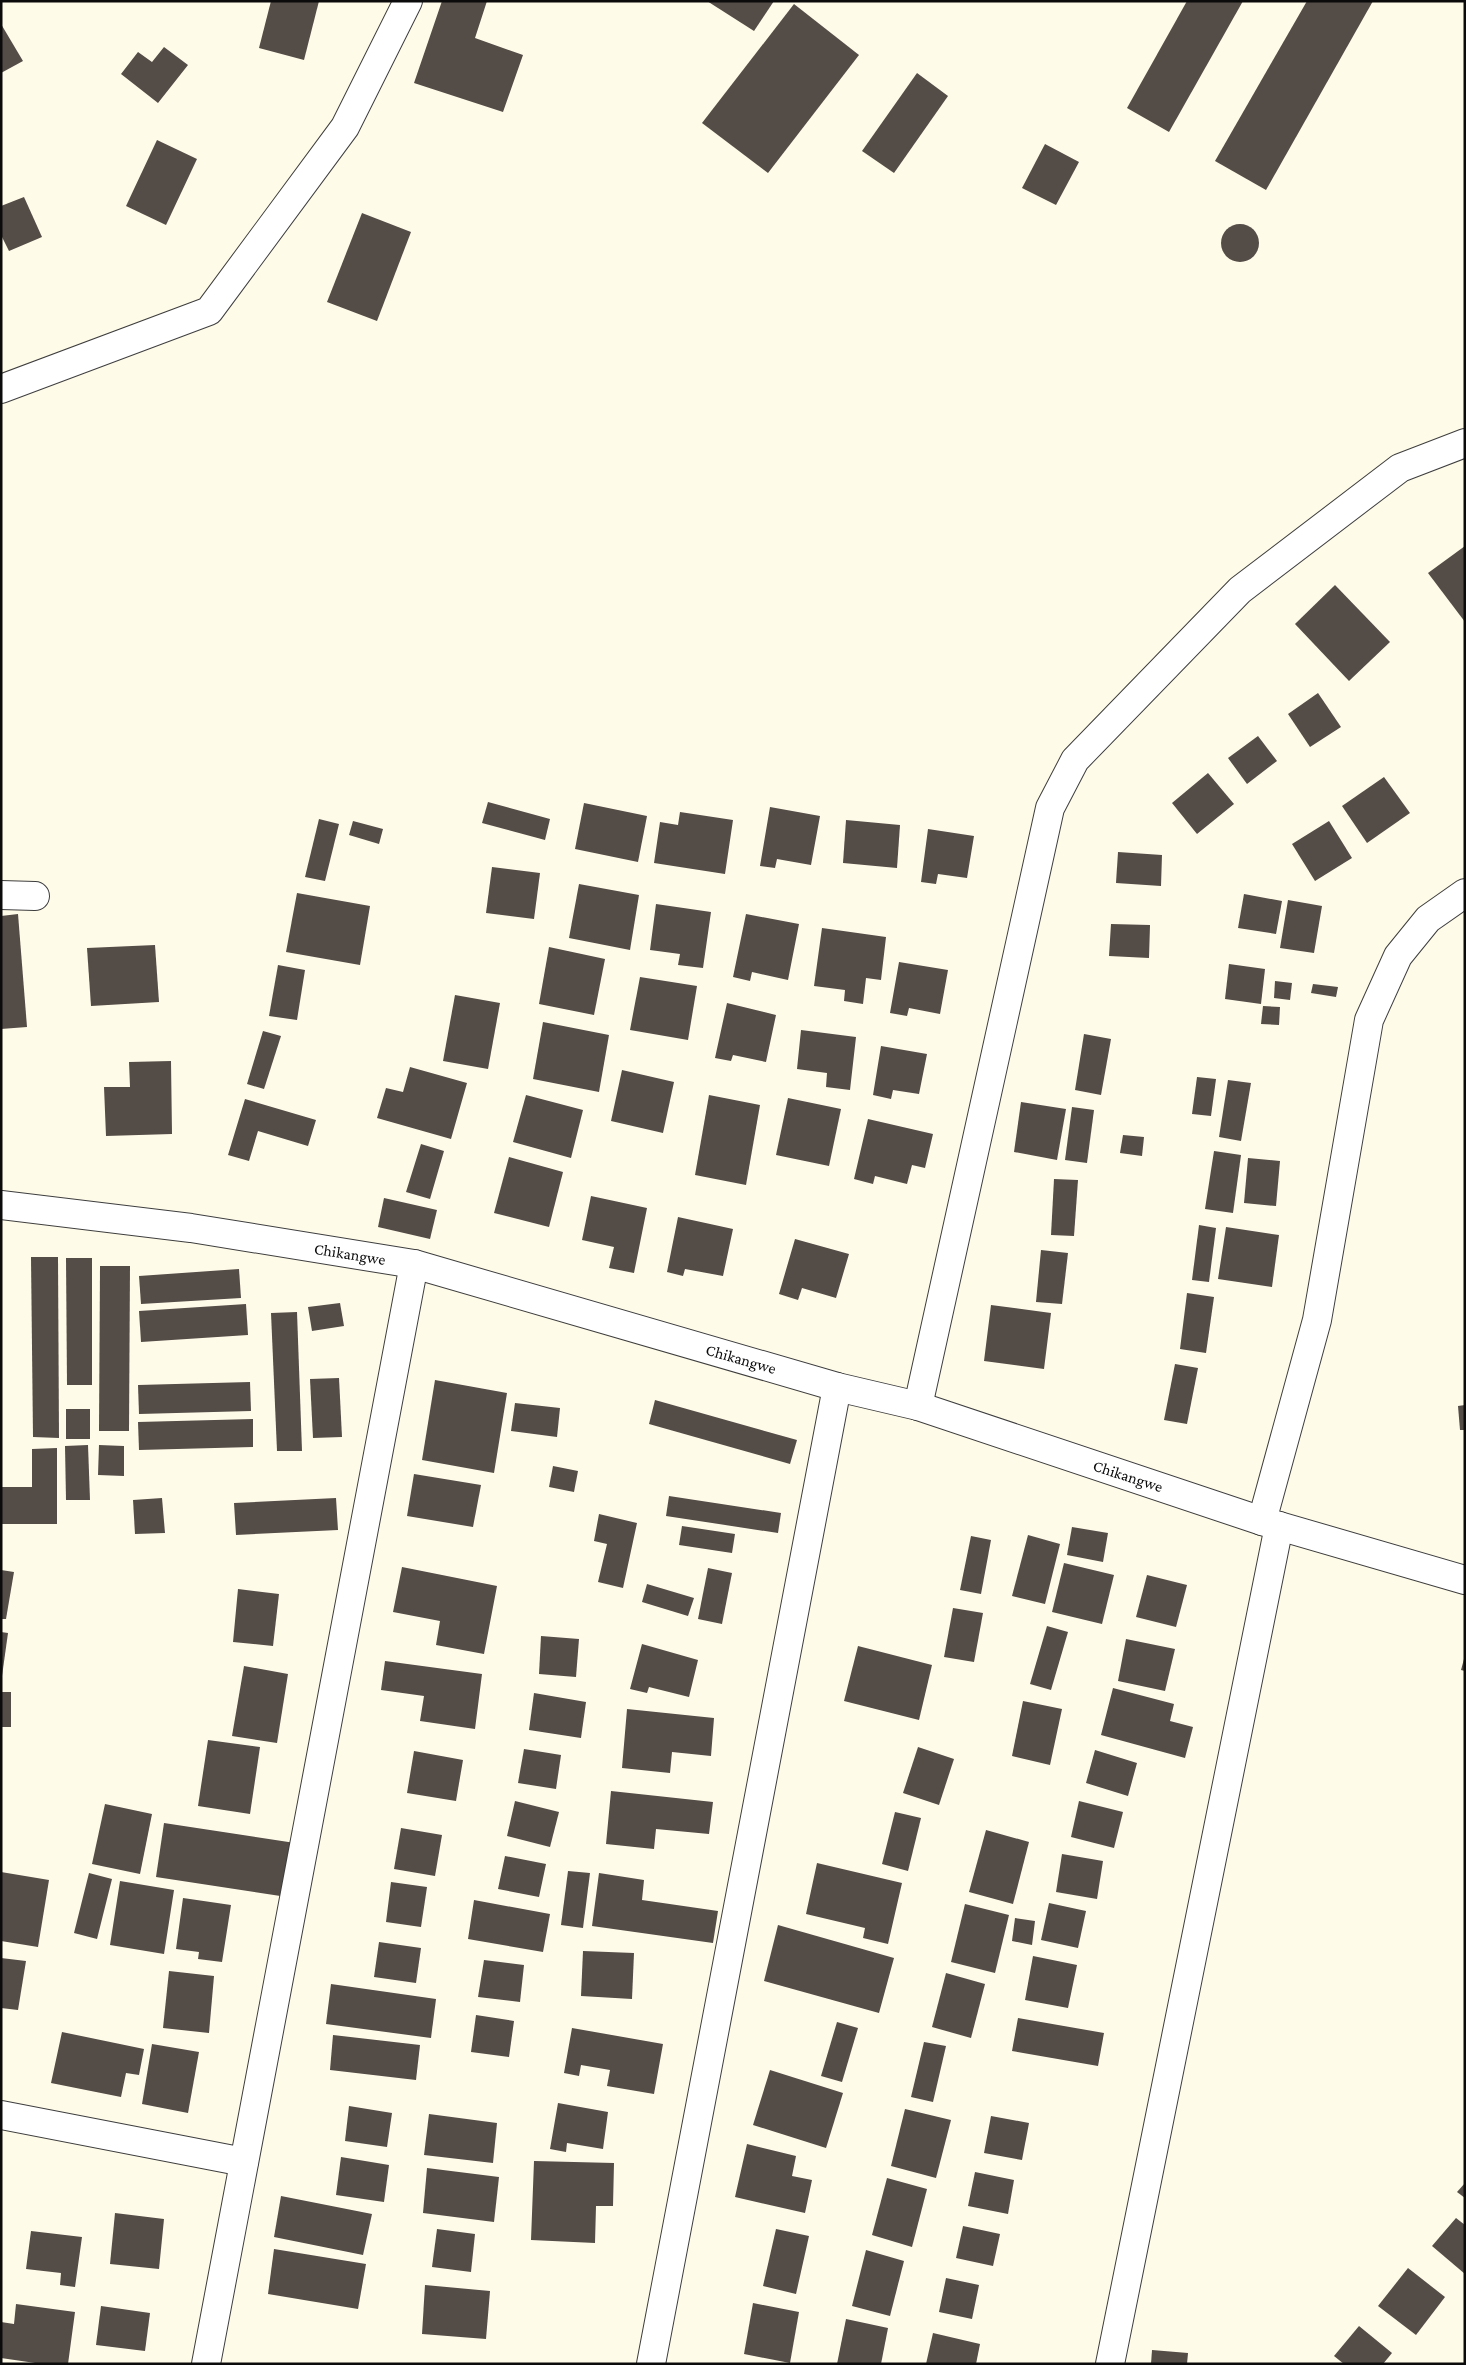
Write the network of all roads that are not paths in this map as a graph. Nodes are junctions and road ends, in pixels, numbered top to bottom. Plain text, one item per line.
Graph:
1 (408, 1) edge
2 (1, 389) edge
3 (1465, 443) edge
4 (1465, 893) edge
5 (1, 896) edge
6 (36, 896) dead end
7 (1, 1205) edge
8 (414, 1264) junction
9 (837, 1387) junction
10 (918, 1406) junction
11 (1270, 1523) junction
12 (1465, 1580) edge
13 (1, 2115) edge
14 (244, 2162) junction
15 (206, 2364) edge
16 (651, 2364) edge
17 (1110, 2364) edge

1 - 2 street
3 - 10 street
4 - 11 street
5 - 6 street
7 - 8 street, Chikangwe
8 - 9 street, Chikangwe
8 - 14 street
9 - 10 street, Chikangwe
9 - 16 street
10 - 11 street, Chikangwe
11 - 12 street, Chikangwe
11 - 17 street
13 - 14 street
14 - 15 street

